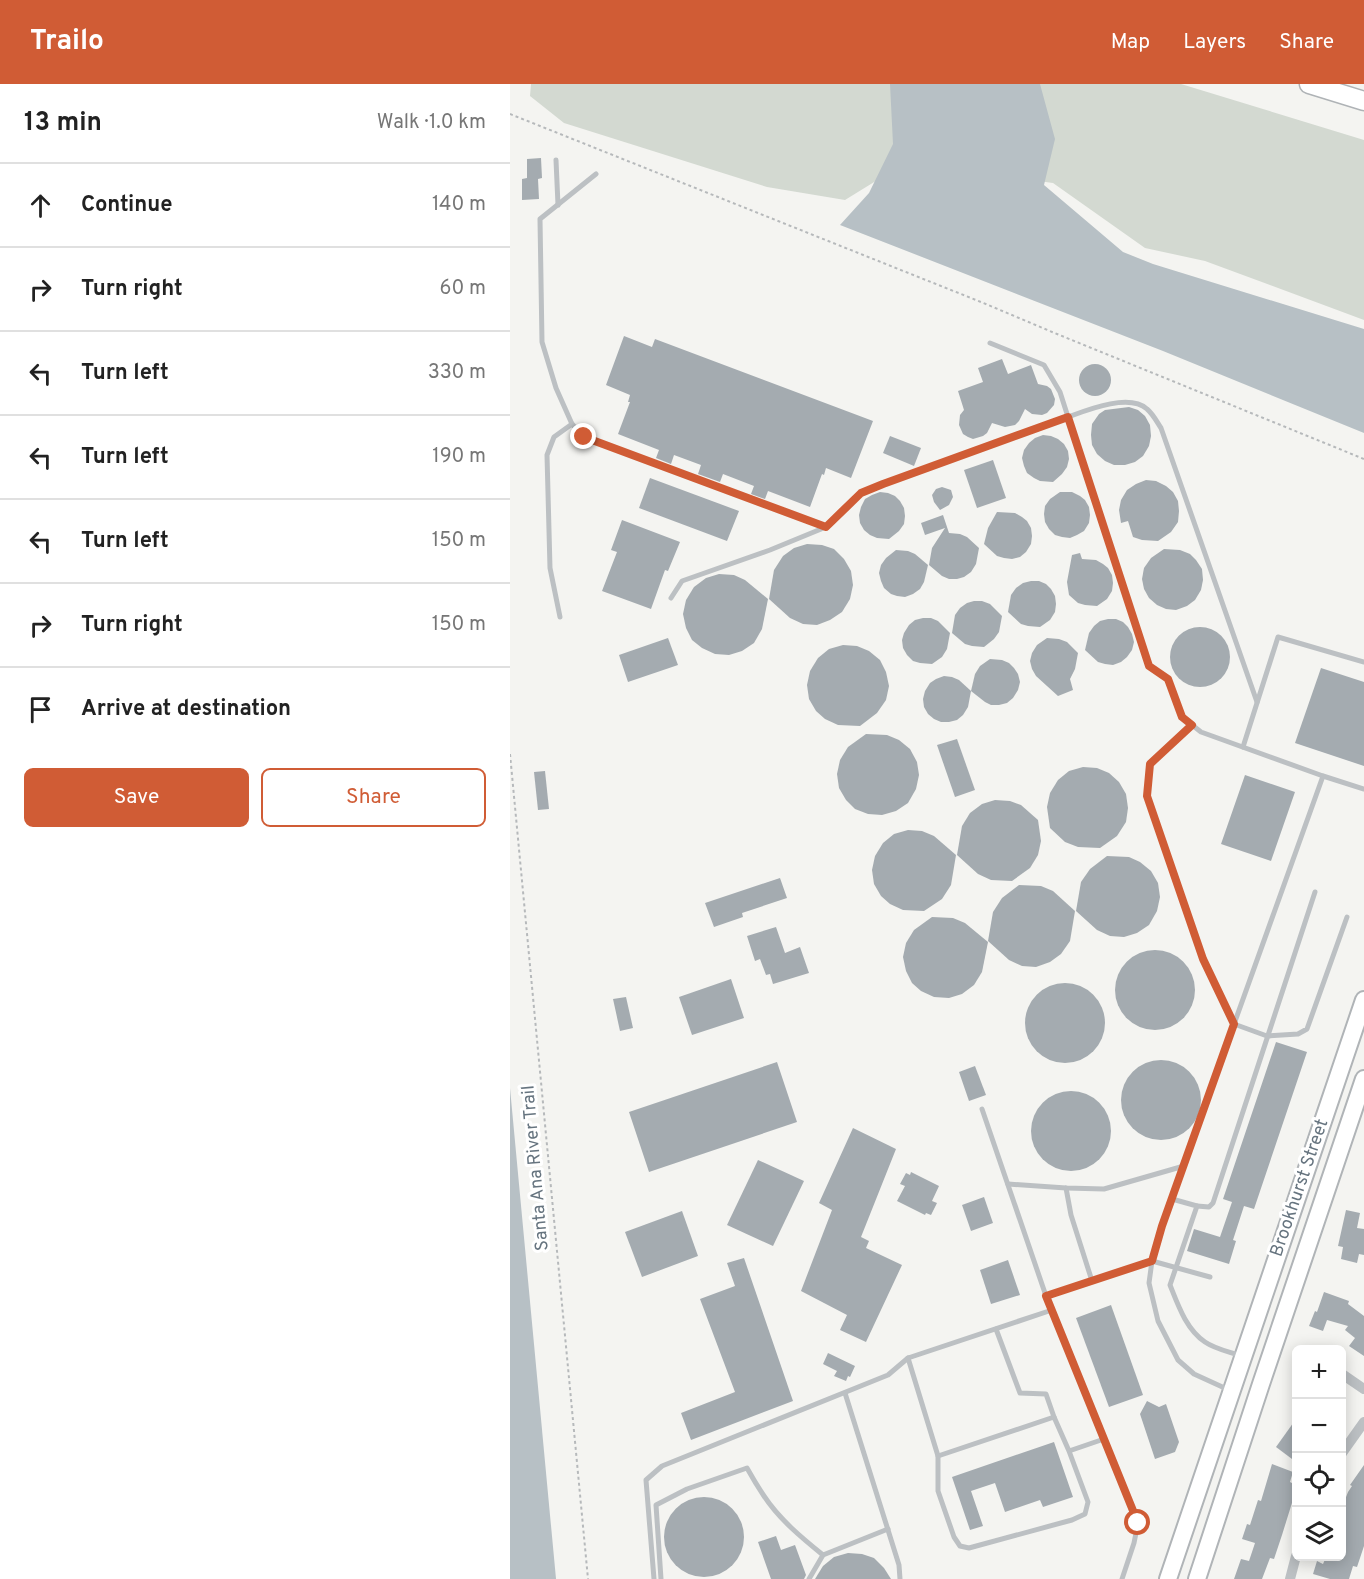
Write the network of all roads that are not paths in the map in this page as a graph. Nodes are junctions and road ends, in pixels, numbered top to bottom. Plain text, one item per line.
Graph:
1 (1309, 84) edge
2 (1364, 101) edge
3 (556, 160) dead end
4 (596, 174) dead end
5 (558, 205) junction
6 (990, 343) dead end
7 (1068, 417) junction
8 (572, 424) junction
9 (826, 527) junction
10 (671, 598) dead end
11 (560, 617) dead end
12 (1364, 662) edge
13 (1257, 702) junction
14 (1192, 725) junction
15 (1243, 747) junction
16 (1323, 776) junction
17 (1364, 789) edge
18 (1315, 892) dead end
19 (1347, 917) dead end
20 (1364, 1000) edge
21 (1234, 1024) junction
22 (1267, 1036) junction
23 (1364, 1079) edge
24 (982, 1109) dead end
25 (1184, 1166) junction
26 (1008, 1184) junction
27 (1066, 1188) junction
28 (1172, 1199) junction
29 (1197, 1206) junction
30 (1152, 1261) junction
31 (1175, 1268) junction
32 (1210, 1277) dead end
33 (1092, 1281) junction
34 (1046, 1296) junction
35 (1052, 1310) junction
36 (996, 1329) junction
37 (1243, 1356) junction
38 (908, 1358) junction
39 (1346, 1377) edge
40 (1234, 1383) junction
41 (1261, 1384) junction
42 (1364, 1389) edge
43 (844, 1393) junction
44 (1054, 1417) junction
45 (1364, 1422) edge
46 (1104, 1439) junction
47 (1346, 1446) edge
48 (1069, 1451) junction
49 (938, 1456) junction
50 (888, 1529) junction
51 (823, 1555) junction
52 (1295, 1561) edge
53 (654, 1579) edge
54 (661, 1579) edge
55 (809, 1579) edge
56 (900, 1579) edge
57 (1122, 1579) edge
58 (1168, 1579) edge
59 (1197, 1579) edge
60 (1290, 1579) edge

1 - 2 highway
3 - 5 lane
4 - 5 lane
5 - 8 lane
6 - 7 lane
7 - 9 lane
7 - 13 lane
7 - 14 lane
8 - 9 lane
8 - 11 lane
9 - 10 lane
12 - 13 lane
13 - 15 lane
14 - 15 lane
14 - 21 lane
15 - 16 lane
16 - 17 lane
16 - 21 lane
18 - 22 lane
19 - 22 lane
20 - 37 main road, Brookhurst Street
21 - 22 lane
21 - 25 lane
22 - 29 lane
23 - 41 main road, Brookhurst Street
24 - 26 lane
25 - 27 lane
25 - 28 lane
26 - 27 lane
26 - 34 lane
27 - 33 lane
28 - 29 lane
28 - 30 lane
29 - 31 lane
30 - 31 lane
30 - 33 lane
30 - 40 lane
31 - 32 lane
31 - 37 lane
33 - 34 lane
34 - 35 lane
35 - 36 lane
35 - 46 lane
36 - 38 lane
36 - 44 lane
37 - 40 main road, Brookhurst Street
38 - 43 lane
38 - 49 lane
39 - 42 street
40 - 41 main road
40 - 58 main road, Brookhurst Street
41 - 59 main road, Brookhurst Street
43 - 50 lane
43 - 53 lane
44 - 48 lane
44 - 49 lane
45 - 47 street
46 - 48 lane
46 - 57 lane
48 - 49 lane
50 - 51 lane
50 - 56 lane
51 - 54 lane
51 - 55 lane
52 - 60 street

